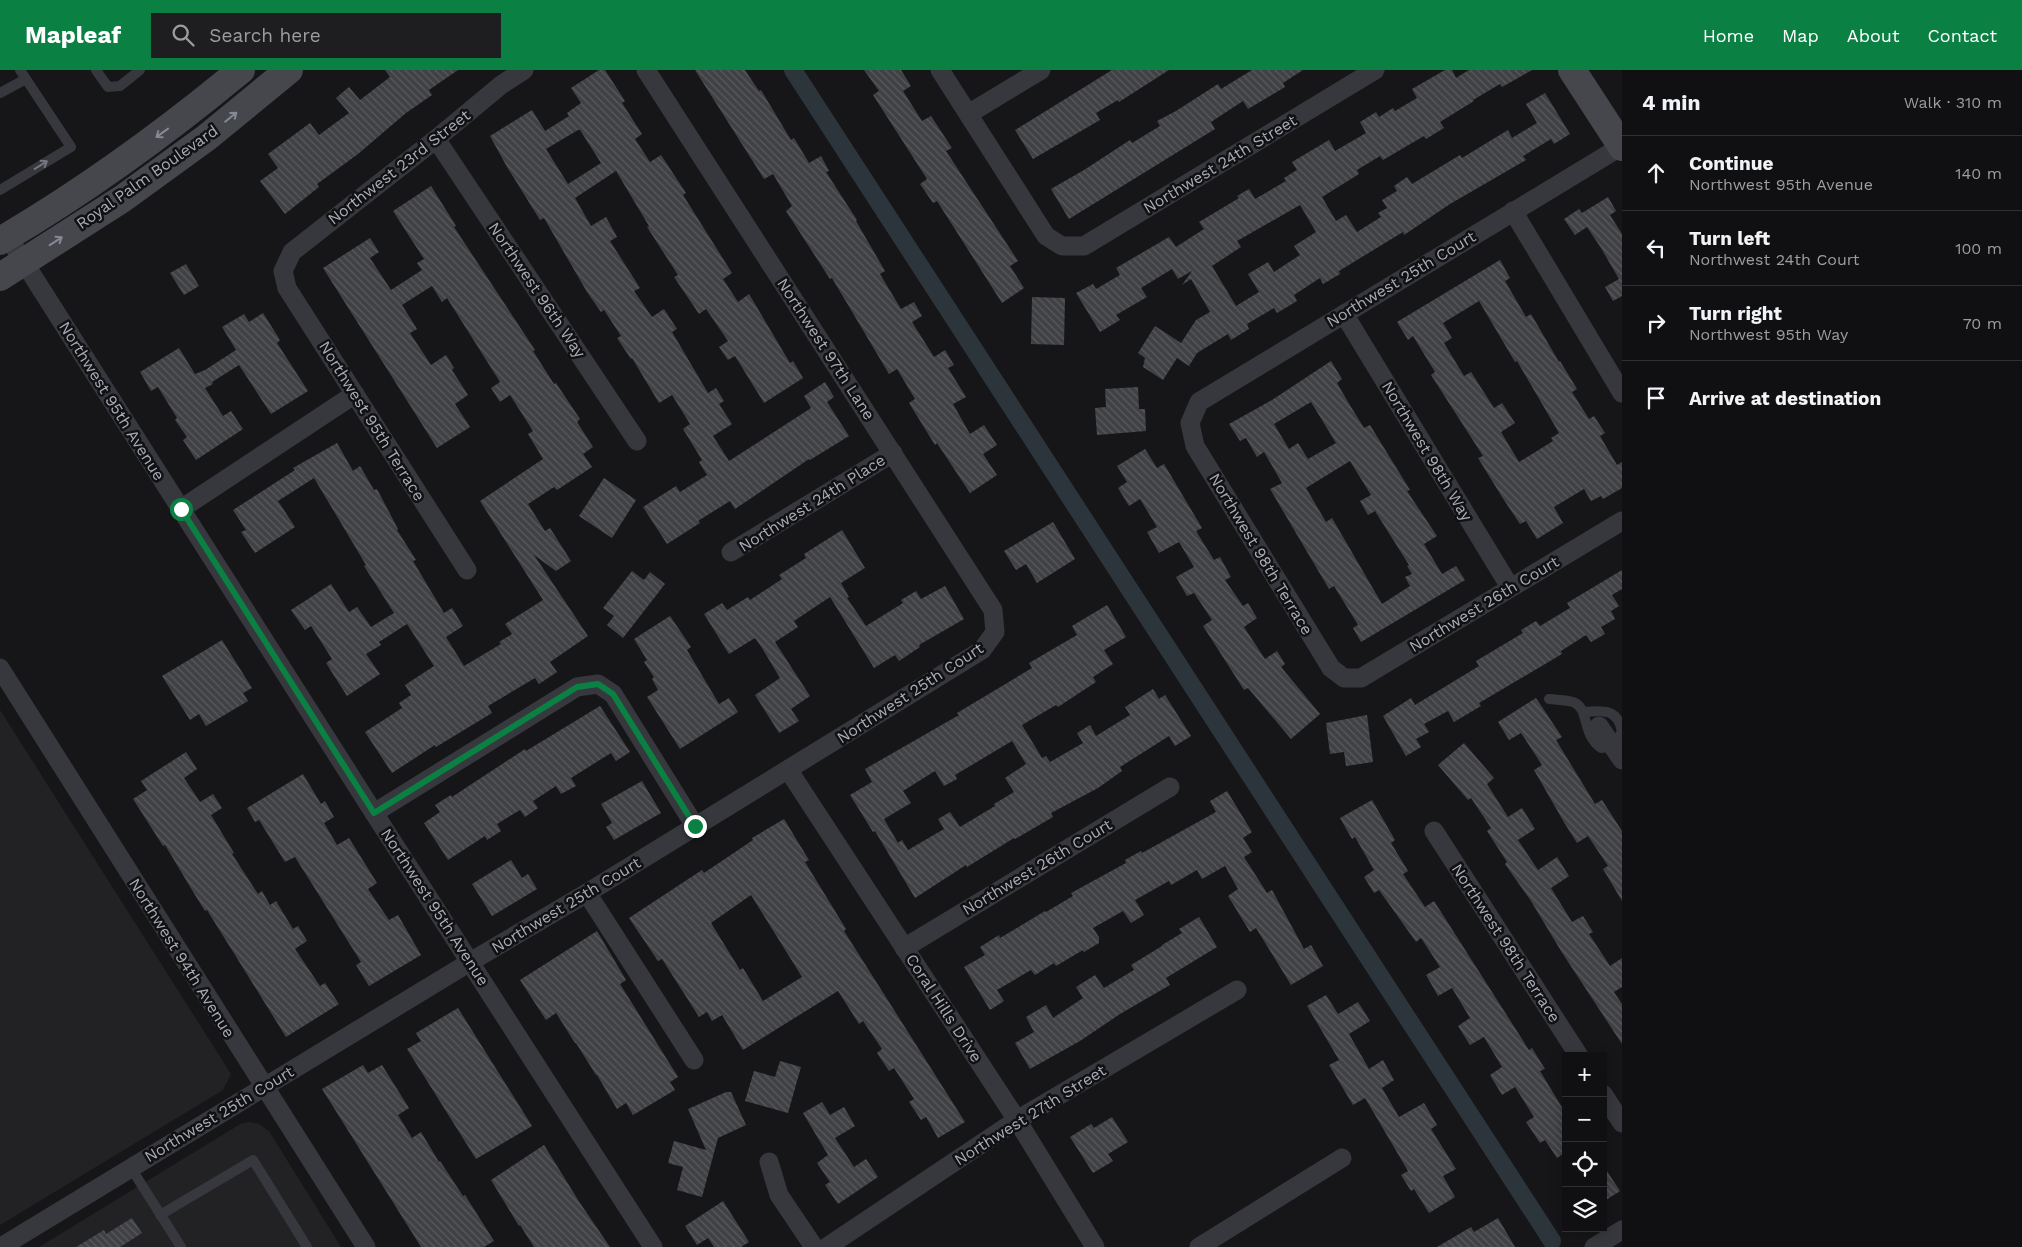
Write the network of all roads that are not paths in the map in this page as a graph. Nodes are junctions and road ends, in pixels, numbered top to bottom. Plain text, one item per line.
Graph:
1 (96, 70) edge
2 (140, 70) edge
3 (241, 70) edge
4 (289, 70) edge
5 (524, 70) edge
6 (646, 70) edge
7 (940, 70) edge
8 (1041, 70) edge
9 (1375, 70) edge
10 (1572, 70) edge
11 (23, 74) edge
12 (0, 93) edge
13 (970, 113) junction
14 (436, 139) junction
15 (1622, 146) edge
16 (0, 190) edge
17 (1513, 212) junction
18 (3, 234) edge
19 (24, 262) junction
20 (283, 271) joint
21 (0, 277) edge
22 (1344, 314) junction
23 (1622, 393) edge
24 (355, 394) junction
25 (1190, 423) joint
26 (637, 441) dead end
27 (893, 453) junction
28 (181, 509) junction
29 (1622, 520) edge
30 (731, 552) dead end
31 (466, 570) dead end
32 (1510, 587) junction
33 (995, 632) joint
34 (0, 668) edge
35 (1344, 678) joint
36 (1550, 698) dead end
37 (1584, 712) junction
38 (1600, 726) dead end
39 (1617, 753) edge
40 (789, 770) junction
41 (1170, 787) dead end
42 (374, 813) junction
43 (695, 826) junction
44 (1434, 831) dead end
45 (587, 894) junction
46 (904, 948) junction
47 (470, 962) junction
48 (1237, 990) dead end
49 (1575, 1052) edge
50 (694, 1060) dead end
51 (264, 1087) junction
52 (1605, 1097) edge
53 (1017, 1120) junction
54 (1622, 1123) edge
55 (1342, 1158) dead end
56 (769, 1162) dead end
57 (131, 1168) junction
58 (160, 1215) junction
59 (1622, 1230) edge
60 (0, 1247) edge
61 (181, 1247) edge
62 (307, 1247) edge
63 (366, 1247) edge
64 (653, 1247) edge
65 (814, 1247) edge
66 (827, 1247) edge
67 (1095, 1247) edge
68 (1199, 1247) edge
69 (1594, 1247) edge

1 - 2 lane
3 -> 18 main road, Royal Palm Boulevard
19 -> 4 main road, Royal Palm Boulevard
5 - 14 street, Northwest 23rd Street
6 - 27 street, Northwest 97th Lane
7 - 13 street
8 - 13 street
9 - 13 street, Northwest 24th Street
10 - 15 main road
11 - 12 lane
16 -> 11 lane
14 - 20 street, Northwest 23rd Street
14 - 26 street, Northwest 96th Way
15 - 17 street, Northwest 25th Court
17 - 22 street, Northwest 25th Court
17 - 23 street
18 - 19 street, Northwest 95th Avenue
19 - 21 main road, Royal Palm Boulevard
19 - 28 street, Northwest 95th Avenue
20 - 24 street, Northwest 95th Terrace
22 - 25 street, Northwest 25th Court
22 - 32 street, Northwest 98th Way
24 - 28 street
24 - 31 street, Northwest 95th Terrace
25 - 35 street, Northwest 98th Terrace
27 - 30 street, Northwest 24th Place
27 - 33 street, Northwest 97th Lane
28 - 42 street, Northwest 95th Avenue
29 - 32 street, Northwest 26th Court
32 - 35 street, Northwest 26th Court
33 - 40 street, Northwest 25th Court
34 - 51 street, Northwest 94th Avenue
36 - 37 lane
37 - 39 lane
37 - 39 lane
38 - 39 street
40 - 43 street, Northwest 25th Court
40 - 46 street, Coral Hills Drive
41 - 46 street, Northwest 26th Court
42 - 43 street
42 - 47 street, Northwest 95th Avenue
43 - 45 street, Northwest 25th Court
44 - 49 street, Northwest 98th Terrace
45 - 47 street, Northwest 25th Court
45 - 50 street
46 - 53 street, Coral Hills Drive
47 - 51 street, Northwest 25th Court
47 - 64 street, Northwest 95th Avenue
48 - 53 street, Northwest 27th Street
51 - 57 street, Northwest 25th Court
51 - 63 street, Northwest 94th Avenue
52 - 54 street
53 - 66 street, Northwest 27th Street
53 - 67 street, Coral Hills Drive
55 - 68 street
56 - 65 street
57 - 58 lane
57 - 60 street, Northwest 25th Court
58 - 61 lane
58 - 62 lane
59 - 69 street

